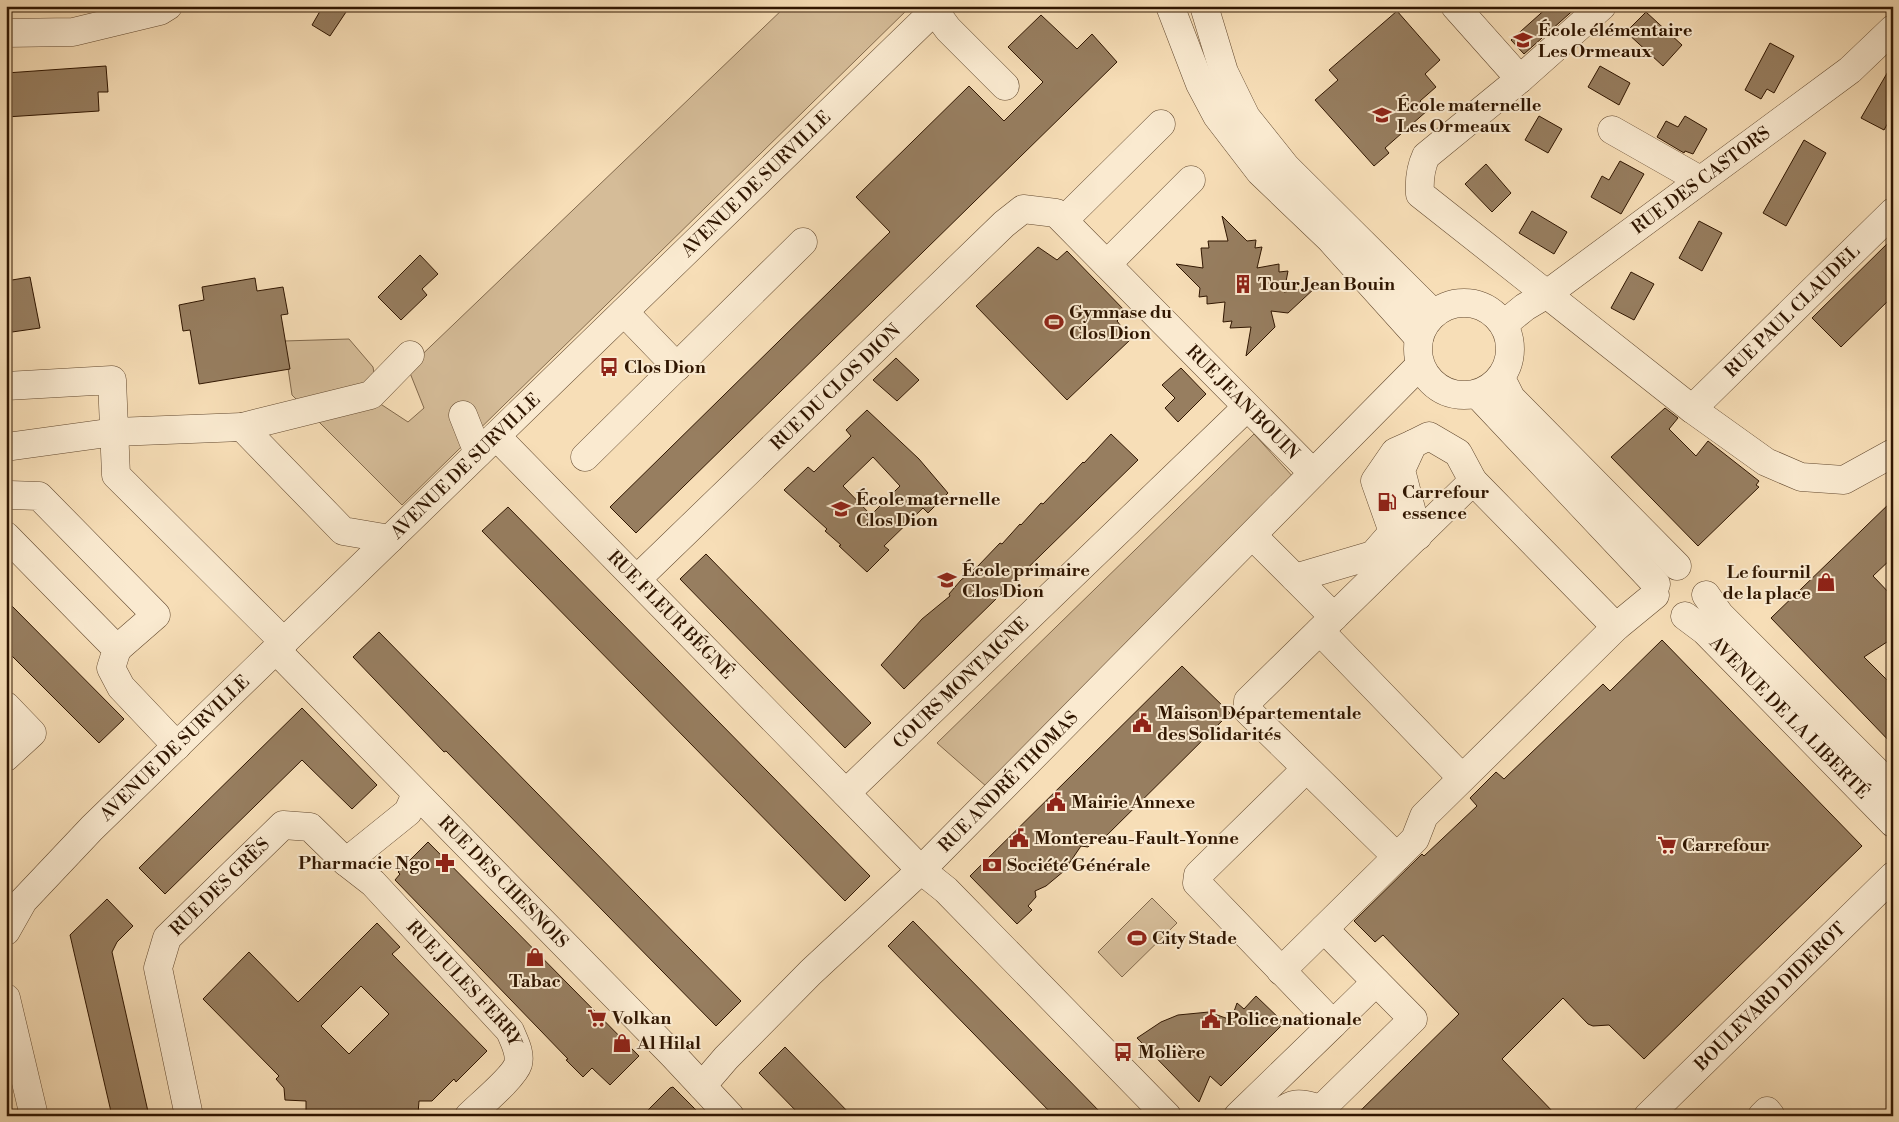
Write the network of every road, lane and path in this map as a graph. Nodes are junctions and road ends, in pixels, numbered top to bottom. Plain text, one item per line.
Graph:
1 (168, 6) edge
2 (1170, 6) edge
3 (1204, 6) edge
4 (1455, 6) edge
5 (1602, 6) edge
6 (937, 8) edge
7 (1893, 29) edge
8 (6, 33) edge
9 (1520, 79) junction
10 (1005, 86) dead end
11 (1161, 124) dead end
12 (1612, 130) dead end
13 (1191, 180) dead end
14 (1700, 180) junction
15 (1893, 212) edge
16 (1053, 215) junction
17 (803, 242) dead end
18 (1107, 264) junction
19 (1546, 294) junction
20 (624, 312) junction
21 (1434, 314) junction
22 (1504, 324) junction
23 (1419, 338) junction
24 (410, 355) dead end
25 (1420, 365) junction
26 (677, 367) junction
27 (18, 386) edge
28 (1488, 387) junction
29 (1247, 407) junction
30 (1692, 409) junction
31 (463, 415) dead end
32 (242, 427) junction
33 (115, 432) junction
34 (1413, 444) junction
35 (487, 445) junction
36 (6, 447) edge
37 (1893, 453) edge
38 (585, 457) dead end
39 (1312, 474) junction
40 (1473, 481) junction
41 (6, 496) edge
42 (1400, 532) junction
43 (6, 536) edge
44 (1253, 536) junction
45 (390, 539) junction
46 (1677, 566) junction
47 (1295, 578) junction
48 (637, 579) junction
49 (1656, 590) junction
50 (1706, 595) junction
51 (1685, 616) junction
52 (1327, 624) junction
53 (1616, 627) junction
54 (280, 646) junction
55 (117, 649) junction
56 (6, 706) edge
57 (177, 746) junction
58 (6, 756) edge
59 (1306, 768) junction
60 (1462, 778) junction
61 (1893, 788) edge
62 (846, 793) junction
63 (416, 794) junction
64 (1893, 823) edge
65 (1397, 857) junction
66 (346, 862) junction
67 (921, 870) junction
68 (1893, 876) edge
69 (1324, 929) junction
70 (6, 931) edge
71 (1281, 971) junction
72 (1376, 982) junction
73 (6, 998) edge
74 (1333, 1024) junction
75 (702, 1086) junction
76 (33, 1114) edge
77 (189, 1116) edge
78 (469, 1116) edge
79 (730, 1116) edge
80 (1167, 1116) edge
81 (1238, 1116) edge
82 (1276, 1116) edge
83 (1648, 1116) edge
84 (1762, 1116) edge
85 (1771, 1116) edge

1 - 8 street
2 - 23 street
3 - 21 street
4 - 9 street
5 - 9 street
6 - 10 street
6 - 20 street, AVENUE DE SURVILLE
7 - 14 street, RUE DES CASTORS
9 - 19 street
11 - 16 street
12 - 14 street
13 - 18 street
14 - 19 street, RUE DES CASTORS
15 - 30 street, RUE PAUL CLAUDEL
16 - 18 street, RUE JEAN BOUIN
16 - 48 street, RUE DU CLOS DION
17 - 26 street
18 - 29 street, RUE JEAN BOUIN
19 - 22 street, RUE DES CASTORS
19 - 30 street
20 - 26 street
20 - 35 street, AVENUE DE SURVILLE
21 - 22 street
21 - 23 street
22 - 28 street
23 - 25 street
24 - 32 street
25 - 28 street
25 - 39 street, RUE ANDRÉ THOMAS
26 - 38 street
27 - 33 street, RUE DES CHESNOIS
28 - 46 street
28 - 49 street
29 - 39 street, RUE JEAN BOUIN
29 - 62 street, COURS MONTAIGNE
30 - 37 street
31 - 35 street
32 - 33 street
32 - 45 street
33 - 36 street
33 - 54 street, RUE DES CHESNOIS
34 - 40 street
34 - 42 street
34 - 42 street
35 - 45 street, AVENUE DE SURVILLE
35 - 48 street, RUE FLEUR BÉGNÉ
39 - 44 street, RUE ANDRÉ THOMAS
40 - 42 street
40 - 53 street
41 - 55 street
42 - 47 street
42 - 52 street
43 - 55 street
44 - 47 street
44 - 67 street, RUE ANDRÉ THOMAS
45 - 54 street, AVENUE DE SURVILLE
46 - 49 street
46 - 50 street
47 - 52 street
48 - 62 street, RUE FLEUR BÉGNÉ
49 - 51 street
49 - 53 street
50 - 51 street
50 - 61 street, AVENUE DE LA LIBERTÉ
51 - 64 street, AVENUE DE LA LIBERTÉ
52 - 59 street
52 - 60 street
53 - 60 street
54 - 57 street, AVENUE DE SURVILLE
54 - 63 street, RUE DES CHESNOIS
55 - 57 street
56 - 58 street
57 - 70 street, AVENUE DE SURVILLE
59 - 65 street
59 - 71 street
60 - 65 street
62 - 67 street, RUE FLEUR BÉGNÉ
63 - 66 street
63 - 75 street, RUE DES CHESNOIS
65 - 69 street
66 - 77 street, RUE DES GRÈS
66 - 78 street, RUE JULES FERRY
67 - 75 street, RUE ANDRÉ THOMAS
67 - 80 street, RUE FLEUR BÉGNÉ
68 - 83 street, BOULEVARD DIDEROT
69 - 71 street
69 - 72 street
71 - 74 street
72 - 74 street
72 - 82 street
73 - 76 street
74 - 81 street
75 - 79 street, RUE DES CHESNOIS
84 - 85 street

